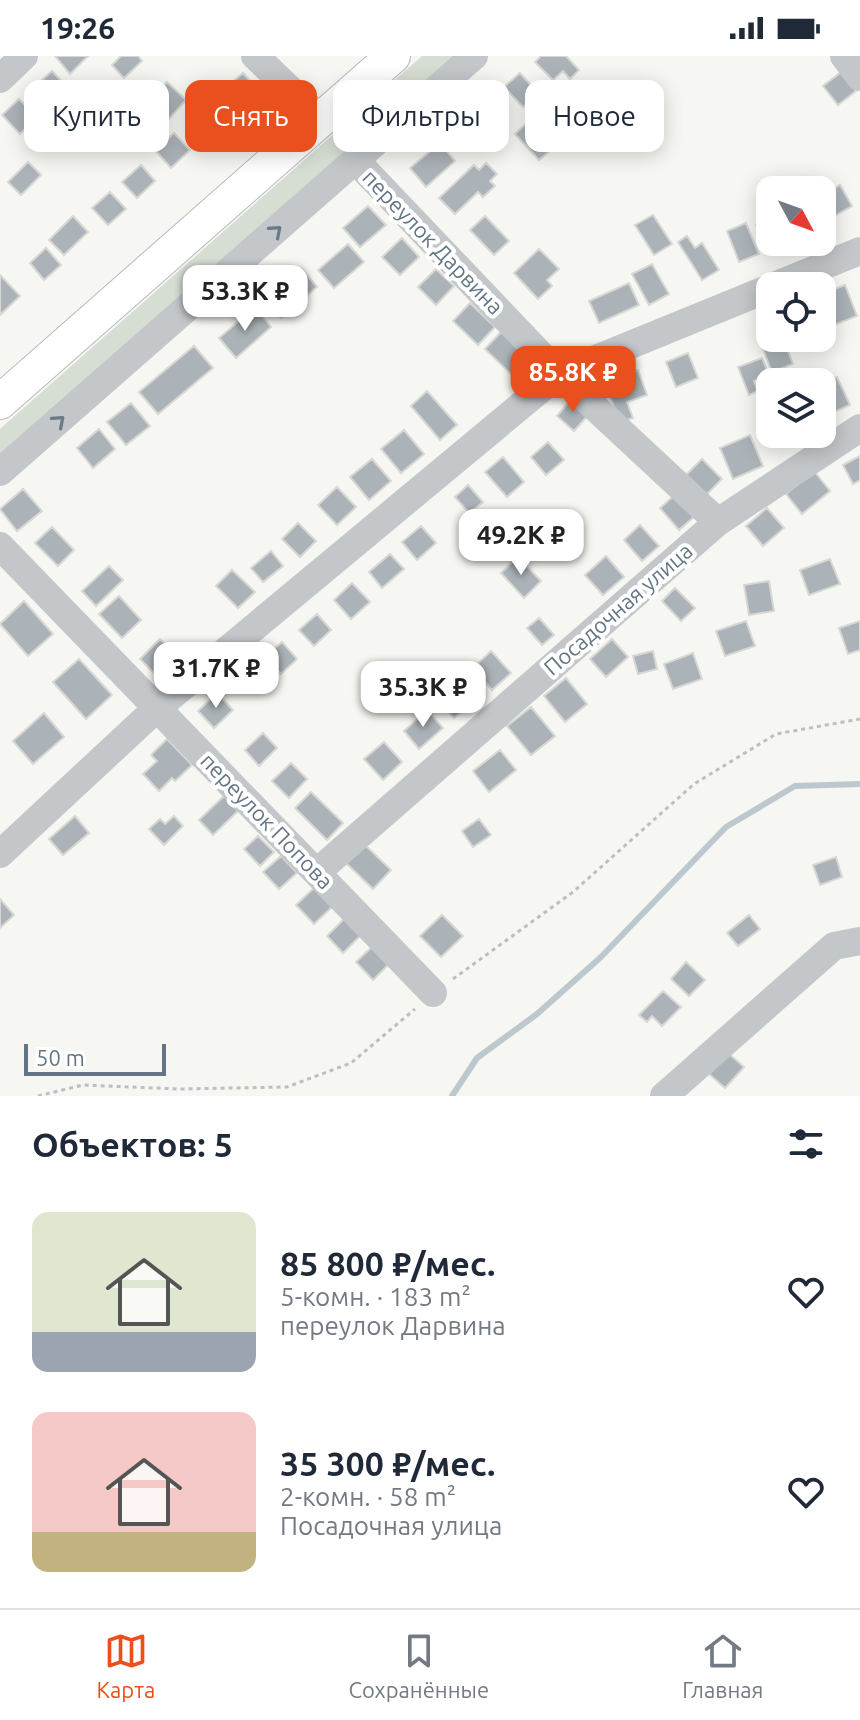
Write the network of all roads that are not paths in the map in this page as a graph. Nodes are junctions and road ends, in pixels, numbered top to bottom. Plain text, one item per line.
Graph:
1 (24, 56) edge
2 (255, 56) edge
3 (393, 56) edge
4 (474, 56) edge
5 (844, 56) edge
6 (860, 77) edge
7 (0, 79) edge
8 (322, 120) junction
9 (356, 161) junction
10 (860, 251) edge
11 (809, 272) edge
12 (756, 294) edge
13 (559, 374) junction
14 (0, 402) edge
15 (860, 428) edge
16 (0, 472) edge
17 (718, 522) junction
18 (0, 546) edge
19 (156, 709) junction
20 (0, 854) edge
21 (317, 872) junction
22 (860, 941) edge
23 (433, 993) road end
24 (664, 1096) edge

1 - 7 street
2 - 8 street
3 - 8 main road
4 - 9 street
5 - 6 street
8 - 14 main road
9 - 13 street, переулок Дарвина
16 -> 9 street
10 - 11 street
12 - 13 street
13 - 17 street, переулок Дарвина
13 - 19 street
15 - 17 street, Посадочная улица
17 - 21 street, Посадочная улица
18 - 19 street, переулок Попова
19 - 20 street
19 - 21 street, переулок Попова
21 - 23 street, переулок Попова
22 - 24 street

